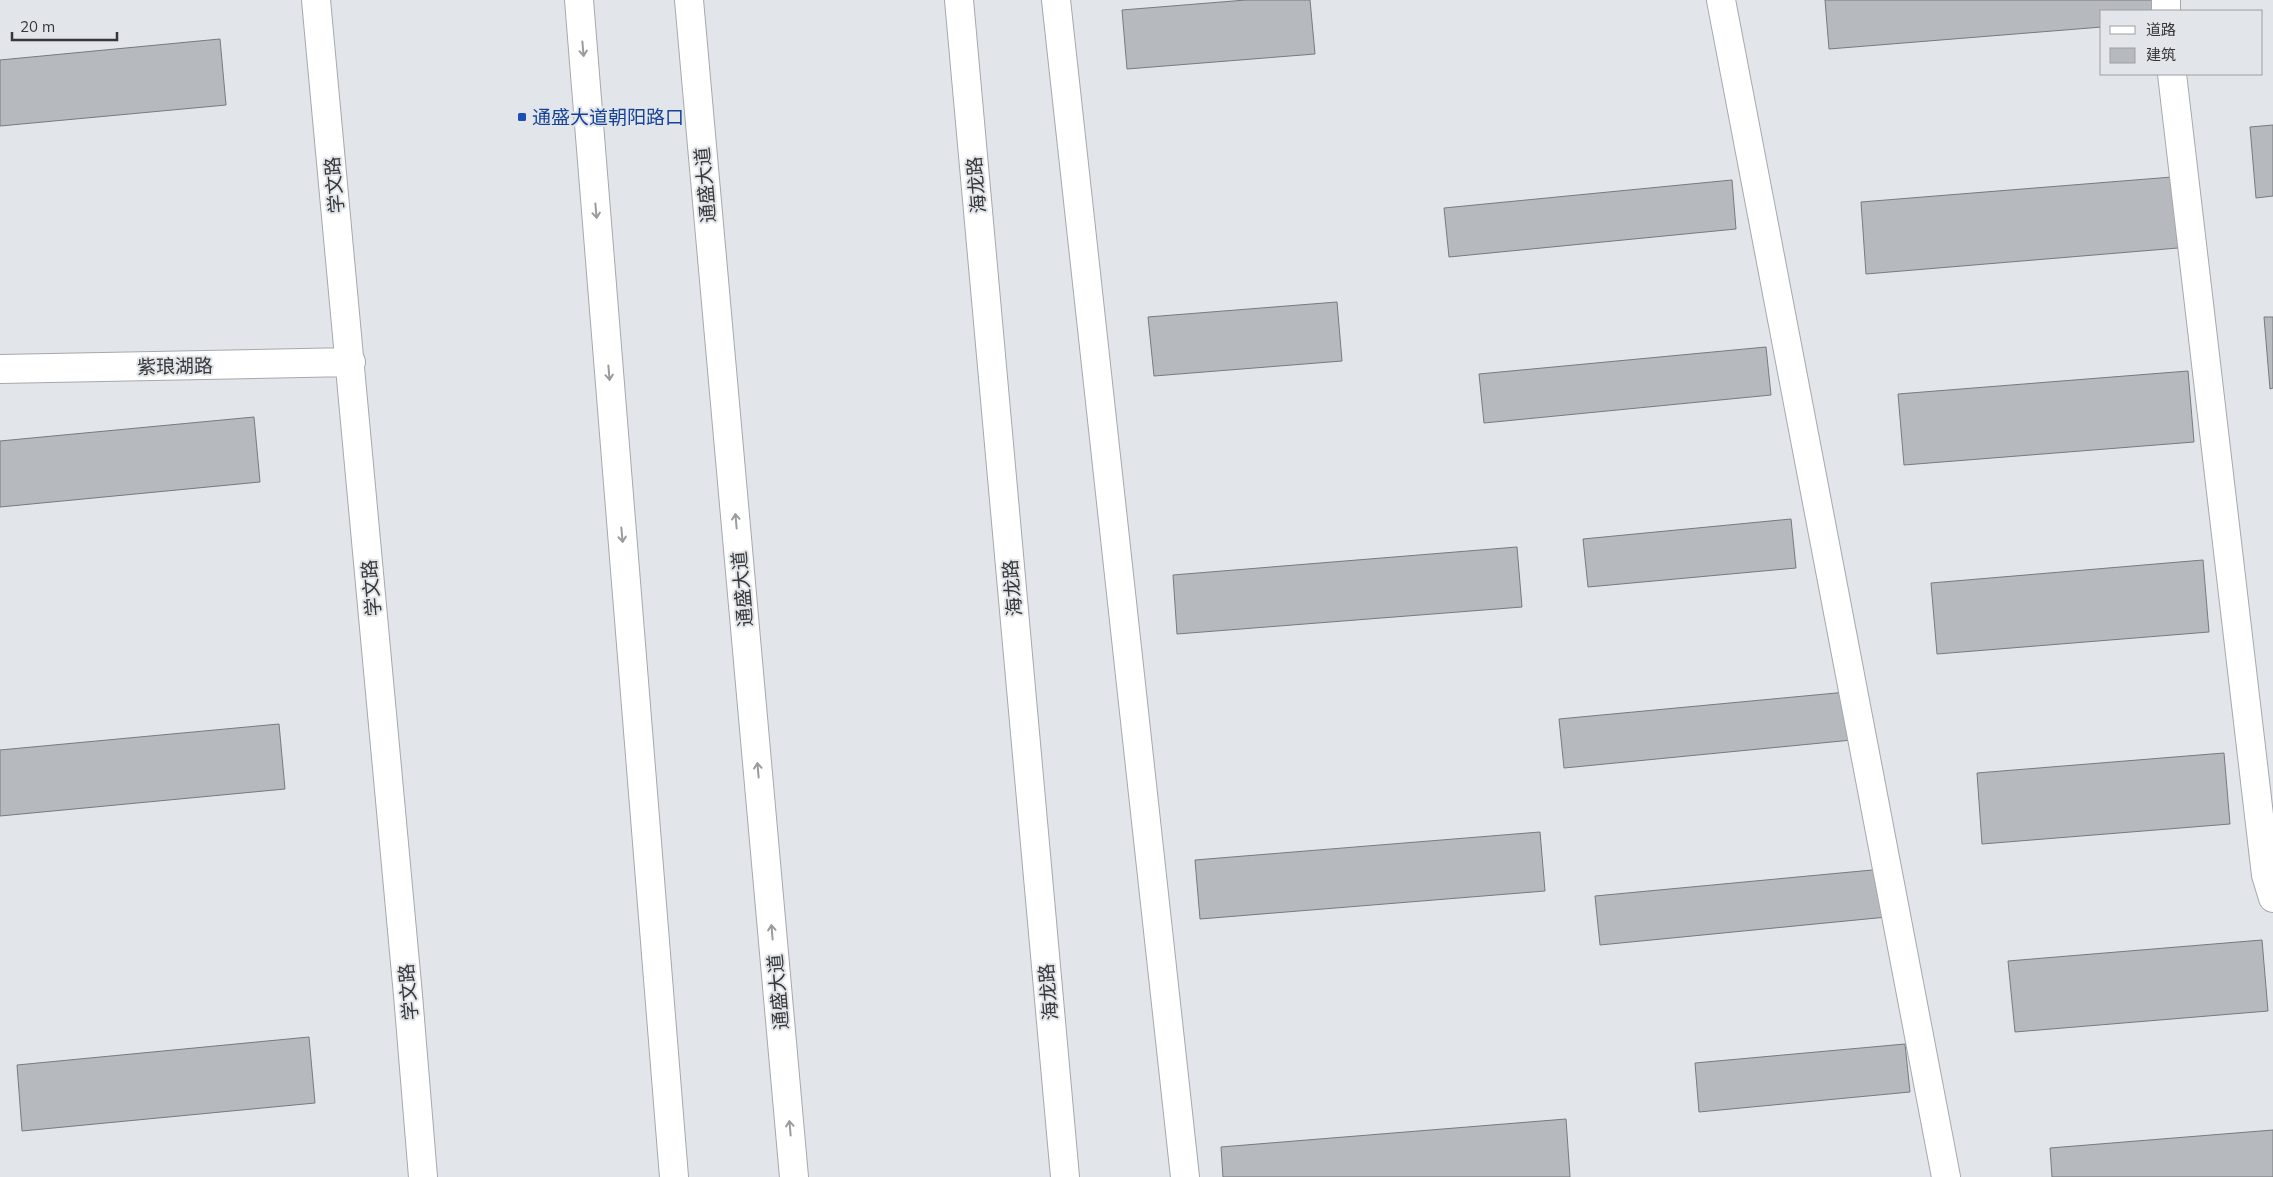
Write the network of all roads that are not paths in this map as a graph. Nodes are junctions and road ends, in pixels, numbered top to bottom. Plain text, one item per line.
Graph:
1 (316, 0) edge
2 (579, 0) edge
3 (689, 0) edge
4 (959, 0) edge
5 (1056, 0) edge
6 (1721, 0) edge
7 (2172, 75) edge
8 (351, 362) junction
9 (0, 369) edge
10 (2273, 898) edge
11 (423, 1177) edge
12 (674, 1177) edge
13 (794, 1177) edge
14 (1065, 1177) edge
15 (1185, 1177) edge
16 (1946, 1177) edge

1 - 8 street, 学文路
2 -> 12 street
13 -> 3 street, 通盛大道
4 - 14 street, 海龙路
5 - 15 street
6 - 16 street
7 - 10 street
8 - 9 street, 紫琅湖路
8 - 11 street, 学文路

